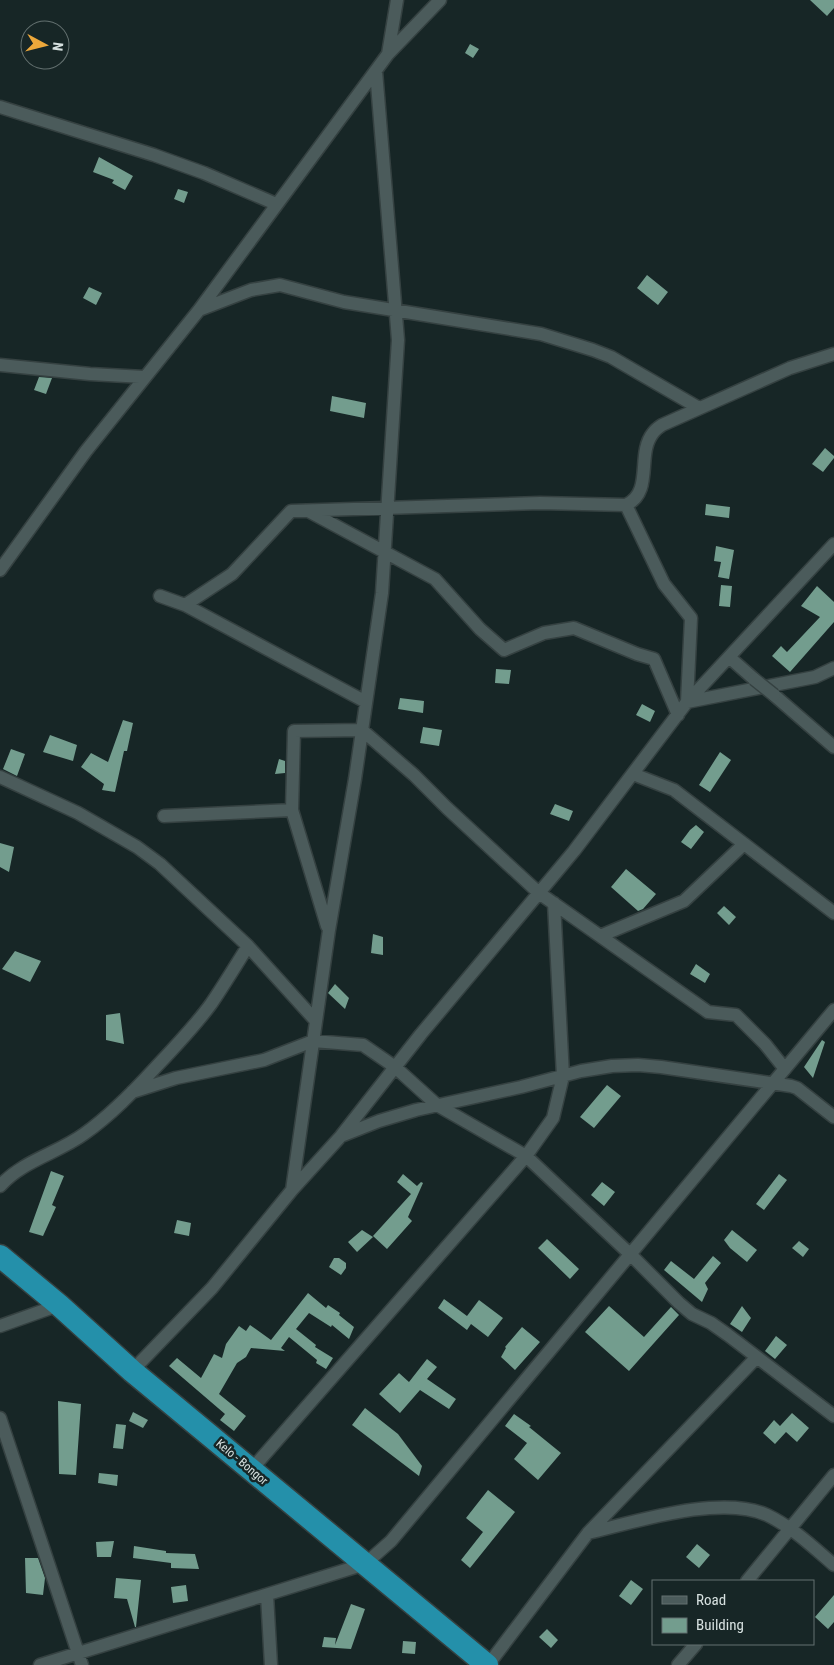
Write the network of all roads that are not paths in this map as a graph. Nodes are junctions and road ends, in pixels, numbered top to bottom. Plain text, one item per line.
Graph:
1 (397, 0) edge
2 (440, 0) edge
3 (388, 54) junction
4 (376, 71) junction
5 (0, 107) edge
6 (276, 204) junction
7 (198, 310) junction
8 (396, 312) junction
9 (834, 354) edge
10 (0, 365) edge
11 (144, 377) junction
12 (699, 408) junction
13 (626, 505) junction
14 (387, 508) junction
15 (308, 510) junction
16 (834, 544) edge
17 (384, 552) junction
18 (0, 570) edge
19 (160, 596) dead end
20 (185, 605) junction
21 (729, 657) junction
22 (834, 668) edge
23 (366, 702) junction
24 (687, 702) junction
25 (678, 715) junction
26 (362, 730) junction
27 (834, 747) edge
28 (633, 774) junction
29 (0, 777) edge
30 (292, 810) junction
31 (164, 816) dead end
32 (744, 844) junction
33 (539, 893) junction
34 (554, 903) junction
35 (834, 913) edge
36 (329, 930) junction
37 (600, 936) junction
38 (248, 946) junction
39 (834, 1010) edge
40 (316, 1021) junction
41 (313, 1041) junction
42 (395, 1067) junction
43 (785, 1069) junction
44 (563, 1076) junction
45 (773, 1084) junction
46 (132, 1092) junction
47 (437, 1105) junction
48 (834, 1117) edge
49 (341, 1136) junction
50 (526, 1156) junction
51 (0, 1186) edge
52 (292, 1190) junction
53 (631, 1255) junction
54 (0, 1256) edge
55 (58, 1305) junction
56 (0, 1326) edge
57 (756, 1358) junction
58 (132, 1371) junction
59 (834, 1416) edge
60 (0, 1418) edge
61 (252, 1470) junction
62 (834, 1475) edge
63 (790, 1528) junction
64 (588, 1533) junction
65 (365, 1564) junction
66 (834, 1565) edge
67 (748, 1580) edge
68 (267, 1594) junction
69 (695, 1645) edge
70 (80, 1659) edge
71 (40, 1665) edge
72 (271, 1665) edge
73 (488, 1665) edge
74 (678, 1665) edge

1 - 3 street
2 - 3 street
3 - 4 street
4 - 6 street
4 - 8 street
5 - 6 street
6 - 7 street
7 - 8 street
7 - 11 street
8 - 12 street
8 - 14 street
9 - 12 street
10 - 11 street
11 - 18 street
12 - 13 street
13 - 14 street
13 - 24 street
14 - 15 street
14 - 17 street
15 - 17 street
15 - 20 street
16 - 21 street
17 - 23 street
17 - 25 street
19 - 20 street
20 - 23 street
21 - 24 street
21 - 27 street, bridge
22 - 24 street
23 - 26 street
24 - 25 street
25 - 28 street
26 - 30 street
26 - 33 street
26 - 36 street
28 - 32 street
28 - 33 street
29 - 38 street
30 - 31 street
30 - 36 street
32 - 35 street
32 - 37 street
33 - 34 street
33 - 42 street
34 - 37 street
34 - 44 street
36 - 40 street
37 - 43 street
38 - 40 street
38 - 46 street
39 - 43 street
40 - 41 street
41 - 42 street
41 - 46 street
41 - 52 street
42 - 47 street
42 - 49 street
43 - 45 street
44 - 45 street
44 - 47 street
44 - 50 street
45 - 48 street
45 - 53 street
46 - 51 street
47 - 49 street
47 - 50 street
49 - 52 street
50 - 53 street
50 - 61 street
52 - 58 street
53 - 57 street
53 - 65 street
54 - 55 highway, Kelo - Bongor
55 - 56 street
55 - 58 highway, Kelo - Bongor
57 - 59 street
57 - 64 street
58 - 61 highway, Kelo - Bongor
60 - 70 street
61 - 65 highway, Kelo - Bongor
62 - 63 street
63 - 64 street
63 - 66 street
63 - 67 street
64 - 73 street
65 - 68 street
65 - 73 highway, Kelo - Bongor
68 - 70 street
68 - 72 street
69 - 74 street
70 - 71 street

